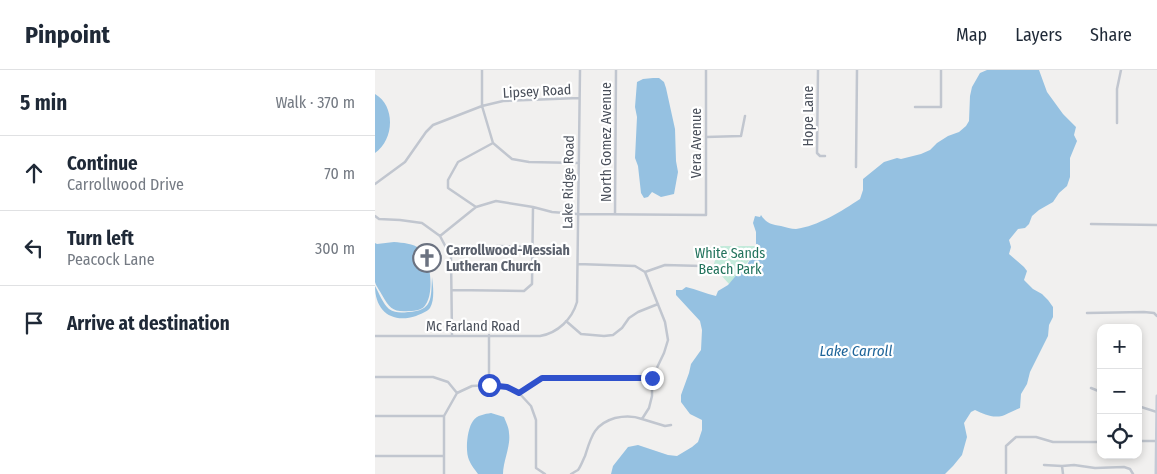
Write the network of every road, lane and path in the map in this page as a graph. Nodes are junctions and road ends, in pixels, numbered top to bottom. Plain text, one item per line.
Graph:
1 (482, 70) edge
2 (580, 70) edge
3 (616, 70) edge
4 (706, 70) edge
5 (818, 70) edge
6 (857, 70) edge
7 (941, 70) edge
8 (1121, 70) edge
9 (579, 98) junction
10 (482, 106) junction
11 (915, 107) dead end
12 (745, 116) dead end
13 (1117, 123) dead end
14 (706, 137) junction
15 (493, 143) junction
16 (825, 156) dead end
17 (579, 163) junction
18 (856, 167) dead end
19 (375, 184) edge
20 (476, 207) junction
21 (533, 207) junction
22 (577, 214) junction
23 (615, 214) junction
24 (375, 216) edge
25 (1091, 224) dead end
26 (1157, 224) edge
27 (440, 236) junction
28 (497, 246) dead end
29 (532, 247) junction
30 (577, 264) junction
31 (709, 268) dead end
32 (645, 272) junction
33 (452, 290) junction
34 (658, 304) junction
35 (1087, 313) dead end
36 (1157, 316) edge
37 (566, 321) junction
38 (452, 335) junction
39 (489, 335) junction
40 (375, 336) edge
41 (375, 377) edge
42 (652, 378) junction
43 (489, 385) junction
44 (1091, 388) dead end
45 (1097, 390) edge
46 (519, 393) junction
47 (457, 394) junction
48 (1157, 396) edge
49 (1142, 407) edge
50 (1157, 412) edge
51 (375, 416) edge
52 (444, 416) junction
53 (643, 419) junction
54 (671, 425) dead end
55 (1157, 436) edge
56 (1142, 441) edge
57 (1157, 441) edge
58 (1097, 442) edge
59 (375, 456) edge
60 (444, 456) junction
61 (1044, 465) dead end
62 (1062, 466) junction
63 (1006, 473) dead end
64 (444, 474) edge
65 (545, 474) edge
66 (571, 474) edge
67 (1063, 474) edge
68 (1133, 474) edge
69 (1156, 474) edge

1 - 10 street
2 - 9 street, Lake Ridge Road
3 - 23 street, North Gomez Avenue
4 - 14 street, Vera Avenue
5 - 16 street, Hope Lane
6 - 18 street
7 - 11 street
8 - 13 street
9 - 10 street, Lipsey Road
9 - 17 street, Lake Ridge Road
10 - 15 street
10 - 19 street, Lipsey Road
12 - 14 street
14 - 23 street, Vera Avenue
15 - 17 street
15 - 20 street
17 - 22 street, Lake Ridge Road
20 - 21 street
20 - 27 street
21 - 22 street
21 - 29 street
22 - 23 street
22 - 30 street, Lake Ridge Road
24 - 27 street
25 - 26 street
27 - 33 street
28 - 29 street
29 - 33 street
30 - 32 street
30 - 37 street, Lake Ridge Road
31 - 32 street
32 - 34 street
33 - 38 street
34 - 37 street
34 - 42 street
35 - 36 street
37 - 39 street, Mc Farland Road
38 - 39 street, Mc Farland Road
38 - 40 street, Mc Farland Road
39 - 43 street
41 - 47 street
42 - 46 street
42 - 53 street
43 - 46 street
43 - 47 street
44 - 45 street
46 - 65 street
47 - 52 street
48 - 50 main road
49 - 50 street
50 - 55 main road
51 - 52 street
52 - 60 street
53 - 54 street
53 - 66 street
55 - 57 main road
56 - 57 street
57 - 69 main road
58 - 63 street
59 - 60 street
60 - 64 street
61 - 62 street
62 - 67 street
62 - 68 street

